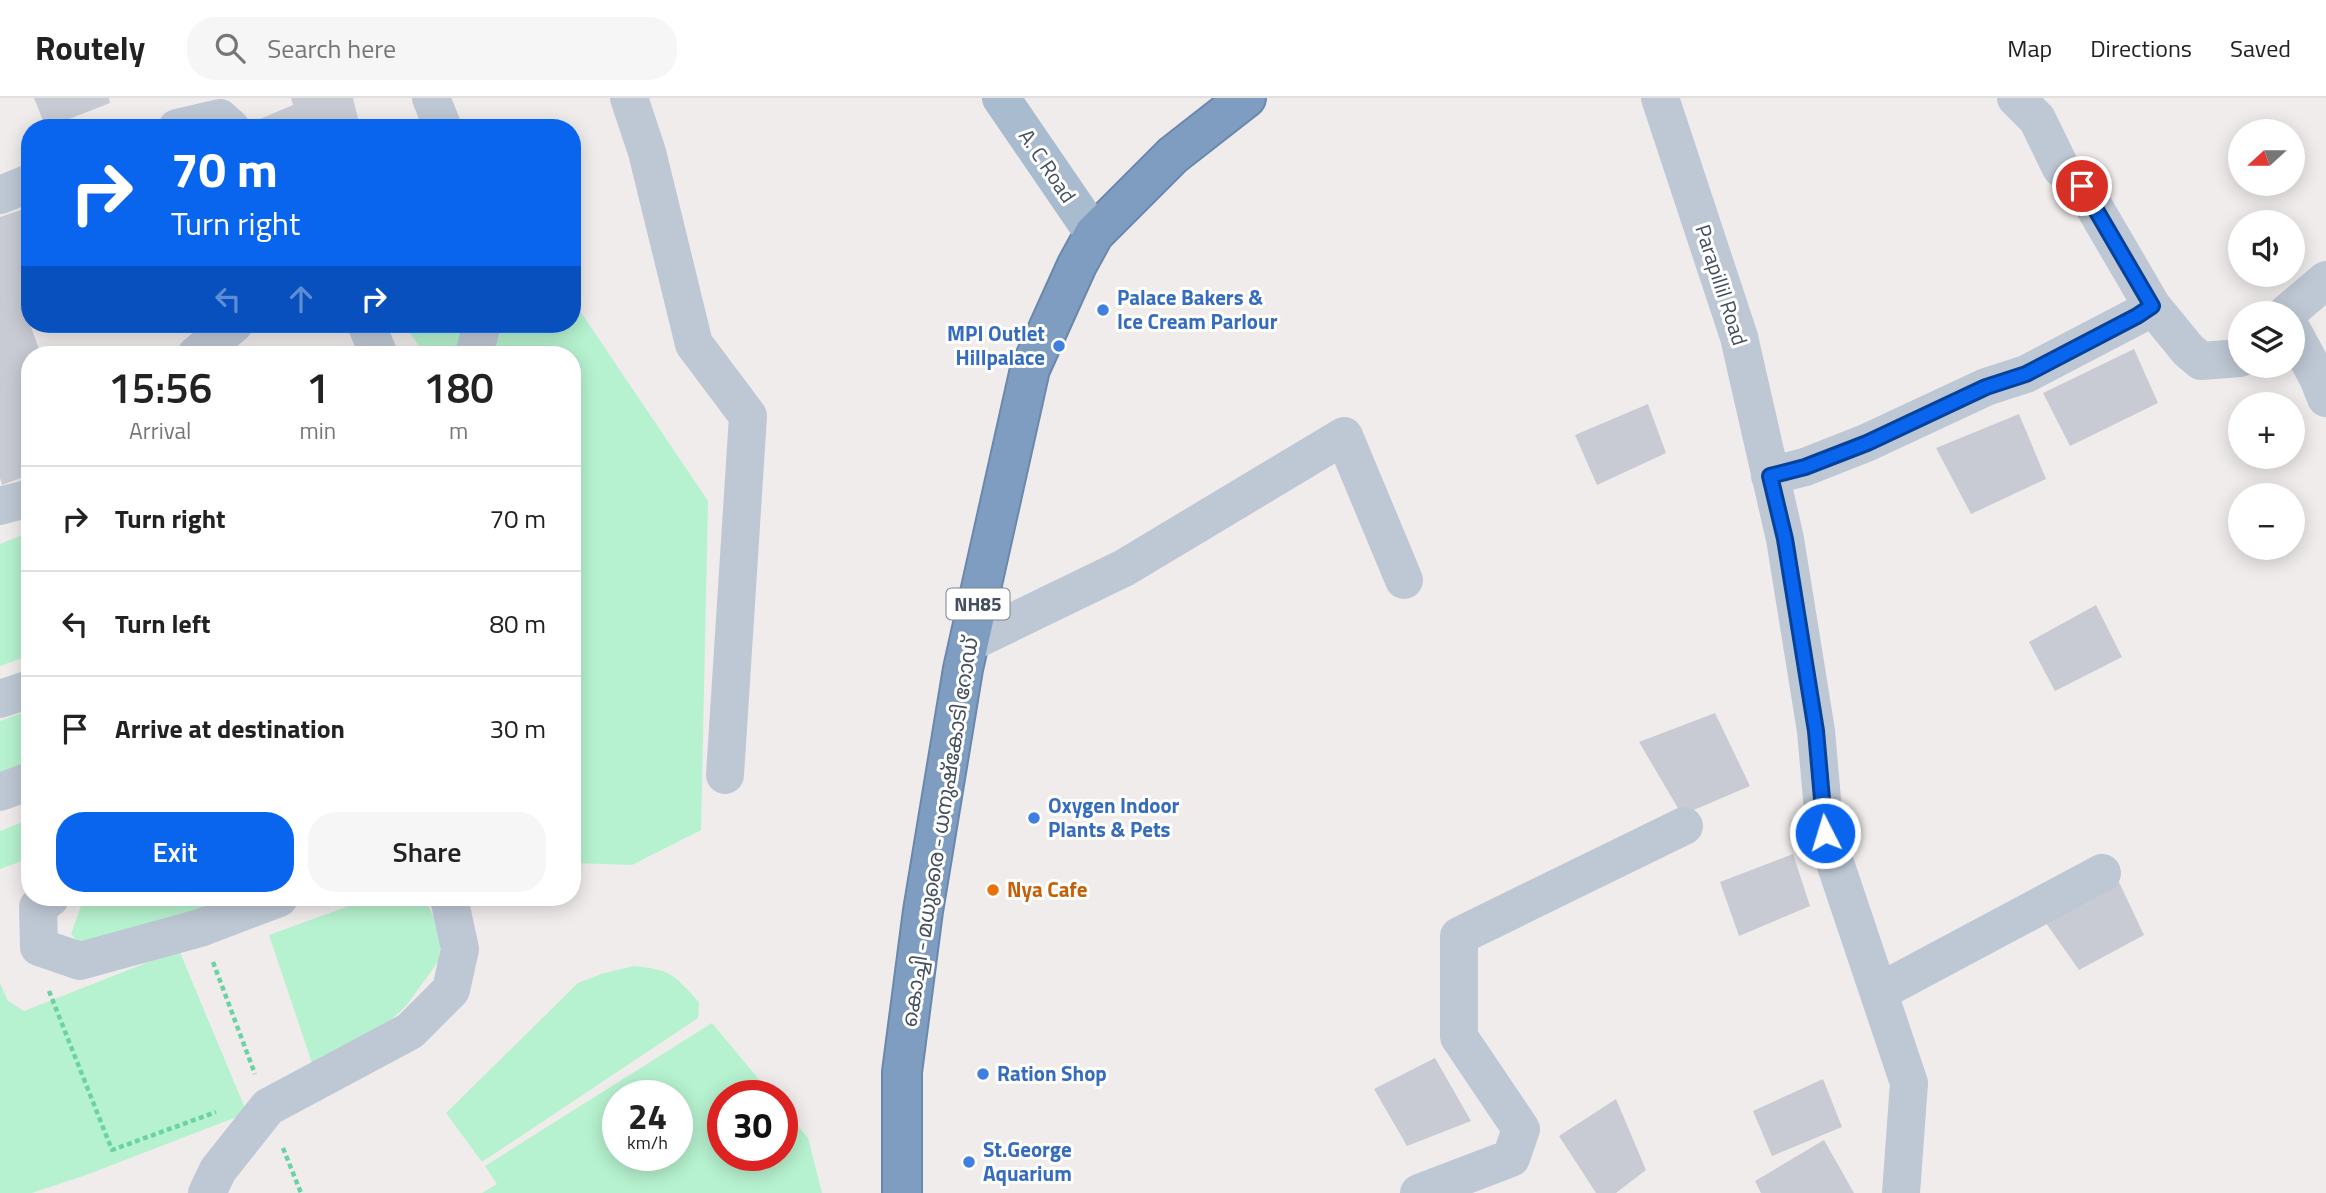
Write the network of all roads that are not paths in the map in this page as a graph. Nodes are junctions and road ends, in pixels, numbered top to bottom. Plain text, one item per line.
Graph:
1 (431, 98) edge
2 (629, 98) edge
3 (1001, 98) edge
4 (1246, 98) edge
5 (1660, 98) edge
6 (2016, 98) edge
7 (439, 119) edge
8 (21, 187) edge
9 (0, 195) edge
10 (1094, 234) junction
11 (2326, 280) edge
12 (2301, 301) edge
13 (2152, 306) junction
14 (223, 333) edge
15 (207, 346) edge
16 (2305, 356) edge
17 (2228, 359) edge
18 (2326, 398) edge
19 (1770, 476) junction
20 (21, 500) edge
21 (0, 506) edge
22 (1404, 580) dead end
23 (969, 643) junction
24 (21, 692) edge
25 (0, 699) edge
26 (725, 775) dead end
27 (21, 784) edge
28 (0, 792) edge
29 (1684, 826) dead end
30 (2102, 873) dead end
31 (38, 906) edge
32 (258, 906) edge
33 (451, 906) edge
34 (1879, 992) junction
35 (207, 1193) edge
36 (902, 1193) edge
37 (1419, 1193) edge
38 (1901, 1193) edge

1 - 7 street
2 - 26 street
3 - 10 main road, A. C Road
4 - 10 highway, കൊച്ചി - മധുരൈ - ധനുഷ്‌കോടി റോഡ് / NH85
5 - 19 street, Parapillil Road
6 - 13 street
8 - 9 street
10 - 23 highway, കൊച്ചി - മധുരൈ - ധനുഷ്‌കോടി റോഡ് / NH85
11 - 12 street
13 - 17 street
13 - 19 street
14 - 15 street
16 - 18 street
19 - 34 street, Parapillil Road
20 - 21 street
22 - 23 street
23 - 36 highway, കൊച്ചി - മധുരൈ - ധനുഷ്‌കോടി റോഡ് / NH85
24 - 25 street
27 - 28 street
29 - 37 street
30 - 34 street
31 - 32 street
33 - 35 street
34 - 38 street, Parapillil Road

